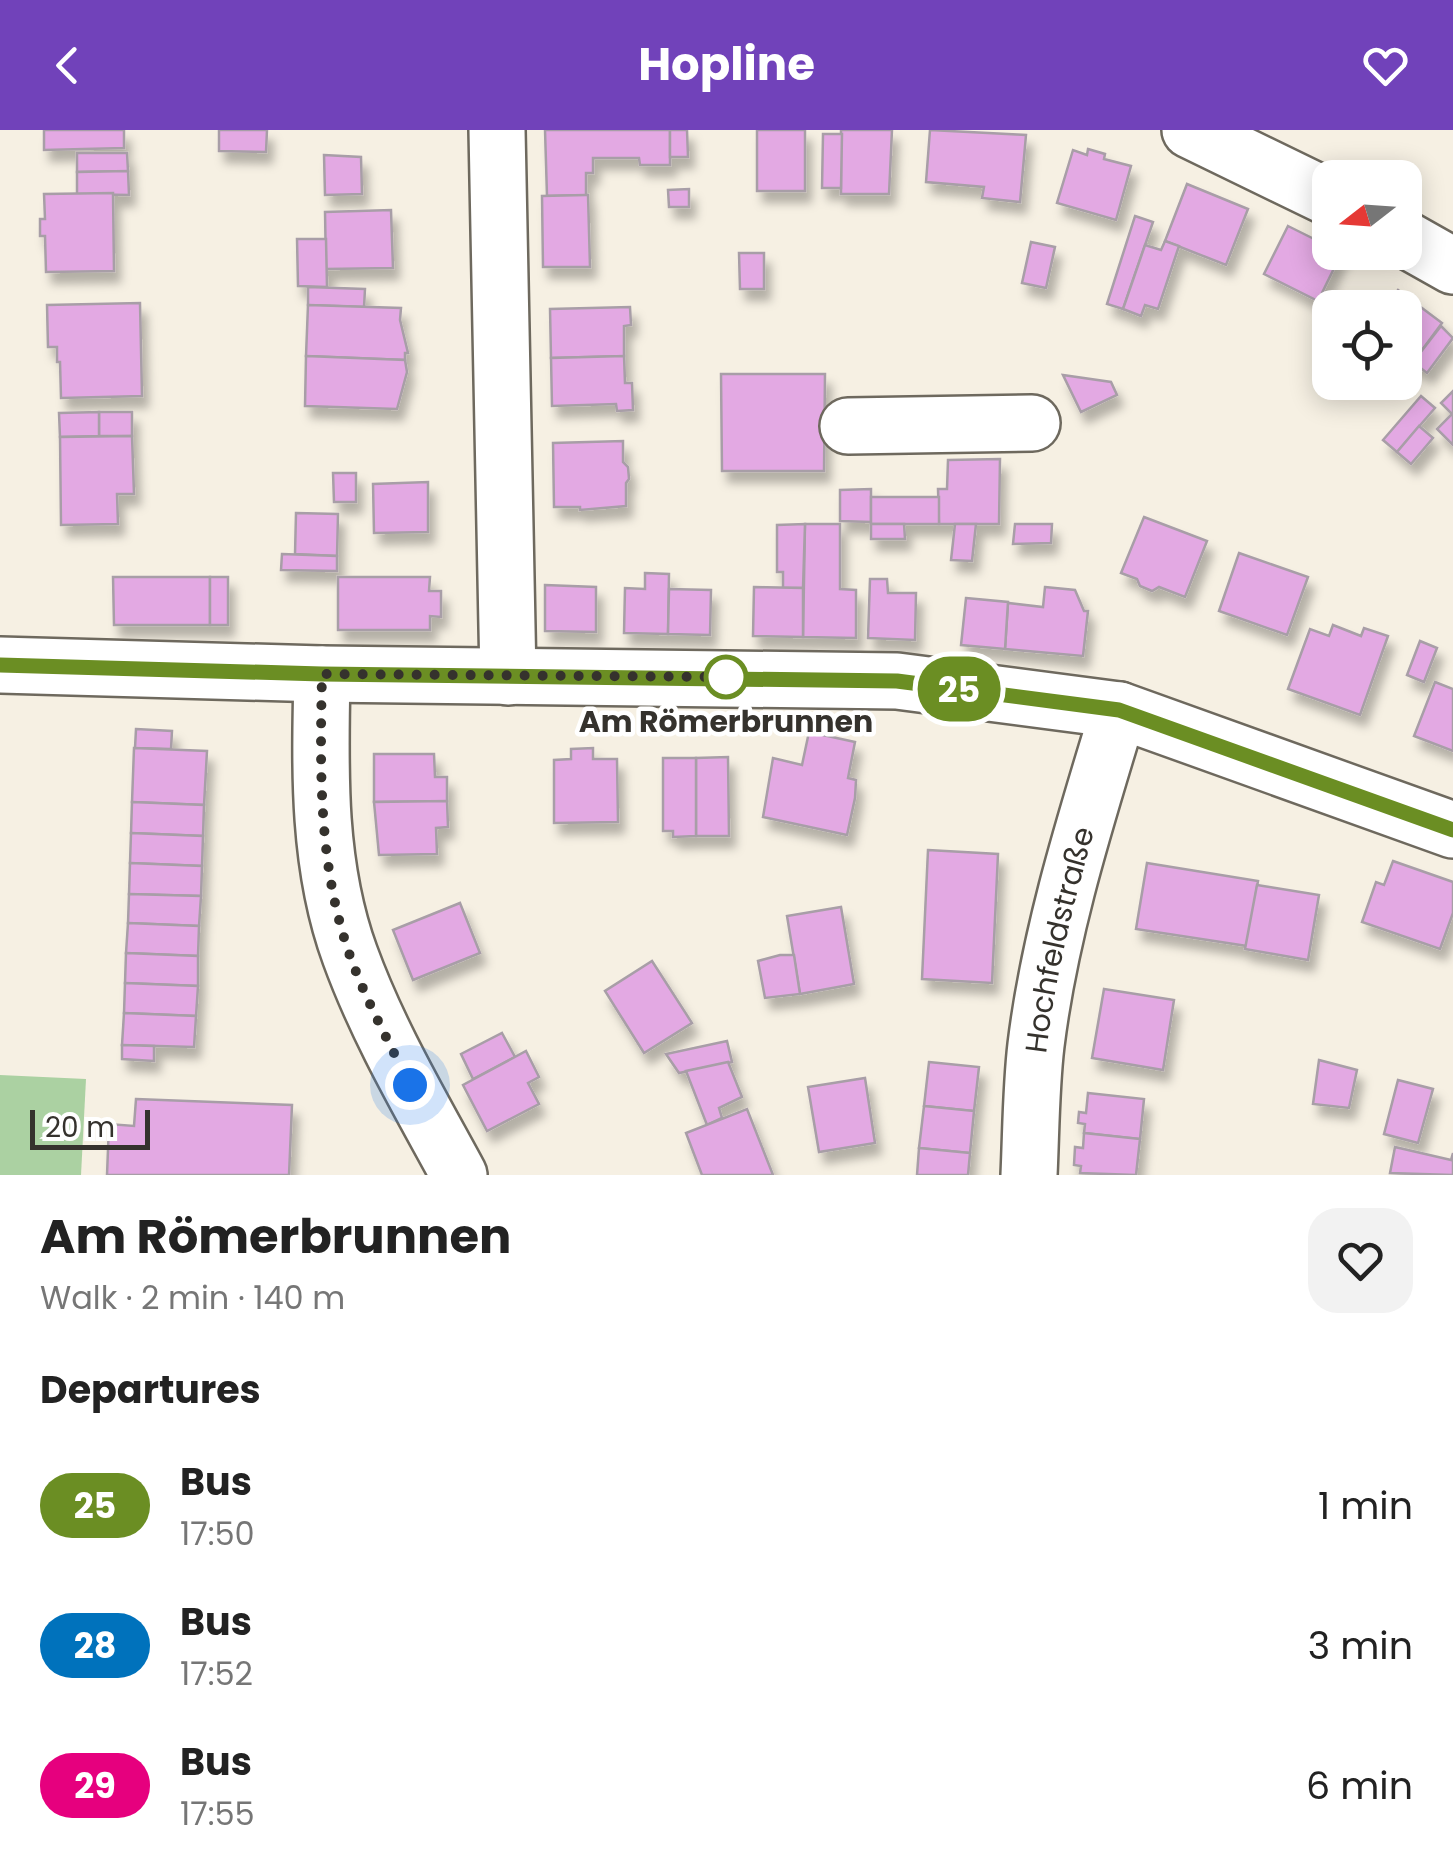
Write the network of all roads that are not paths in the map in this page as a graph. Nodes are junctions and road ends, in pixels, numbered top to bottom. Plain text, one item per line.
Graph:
1 (497, 130) edge
2 (1190, 130) edge
3 (1312, 189) edge
4 (1422, 249) edge
5 (1453, 266) edge
6 (1032, 423) dead end
7 (848, 426) dead end
8 (0, 665) edge
9 (322, 674) junction
10 (508, 677) junction
11 (1119, 710) junction
12 (1453, 830) edge
13 (459, 1175) edge
14 (1029, 1175) edge

1 - 10 street
2 - 3 street
4 - 5 street
6 - 7 street
8 - 9 street
9 - 10 street
9 - 13 street
10 - 11 street
11 - 12 street
11 - 14 street, Hochfeldstraße

